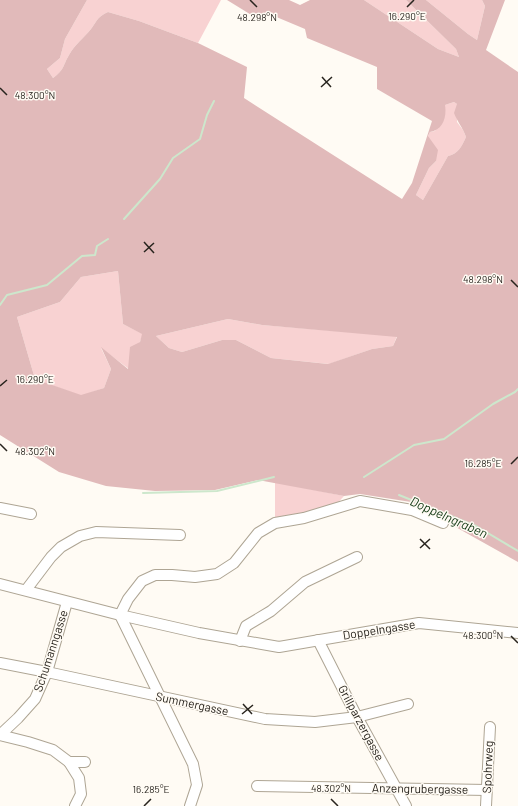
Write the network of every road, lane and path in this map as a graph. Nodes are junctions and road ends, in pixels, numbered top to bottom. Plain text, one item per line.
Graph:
1 (0, 508) edge
2 (30, 514) dead end
3 (443, 523) dead end
4 (180, 536) dead end
5 (357, 557) dead end
6 (0, 584) edge
7 (26, 590) junction
8 (67, 602) junction
9 (120, 615) junction
10 (518, 633) edge
11 (318, 640) junction
12 (240, 641) junction
13 (0, 663) edge
14 (47, 672) junction
15 (160, 697) junction
16 (408, 704) dead end
17 (357, 716) junction
18 (490, 727) dead end
19 (0, 735) edge
20 (69, 762) junction
21 (85, 762) dead end
22 (257, 786) dead end
23 (396, 789) junction
24 (487, 790) junction
25 (75, 806) edge
26 (190, 806) edge
27 (406, 806) edge
28 (486, 806) edge

1 - 2 street
3 - 9 street
4 - 7 street
5 - 12 street
6 - 7 street, Doppelngasse
7 - 8 street, Doppelngasse
8 - 9 street, Doppelngasse
8 - 14 street, Schumanngasse
9 - 12 street, Doppelngasse
9 - 15 street
10 - 11 street, Doppelngasse
11 - 12 street, Doppelngasse
11 - 17 street, Grillparzergasse
13 - 14 street, Summergasse
14 - 15 street, Summergasse
14 - 19 street, Schumanngasse
15 - 17 street, Summergasse
15 - 26 street
16 - 17 street, Summergasse
17 - 23 street, Grillparzergasse
18 - 24 street, Spohrweg
19 - 20 street
20 - 21 street
20 - 25 street
22 - 23 street, Anzengrubergasse
23 - 24 street, Anzengrubergasse
23 - 27 street, Grillparzergasse
24 - 28 street, Spohrweg

